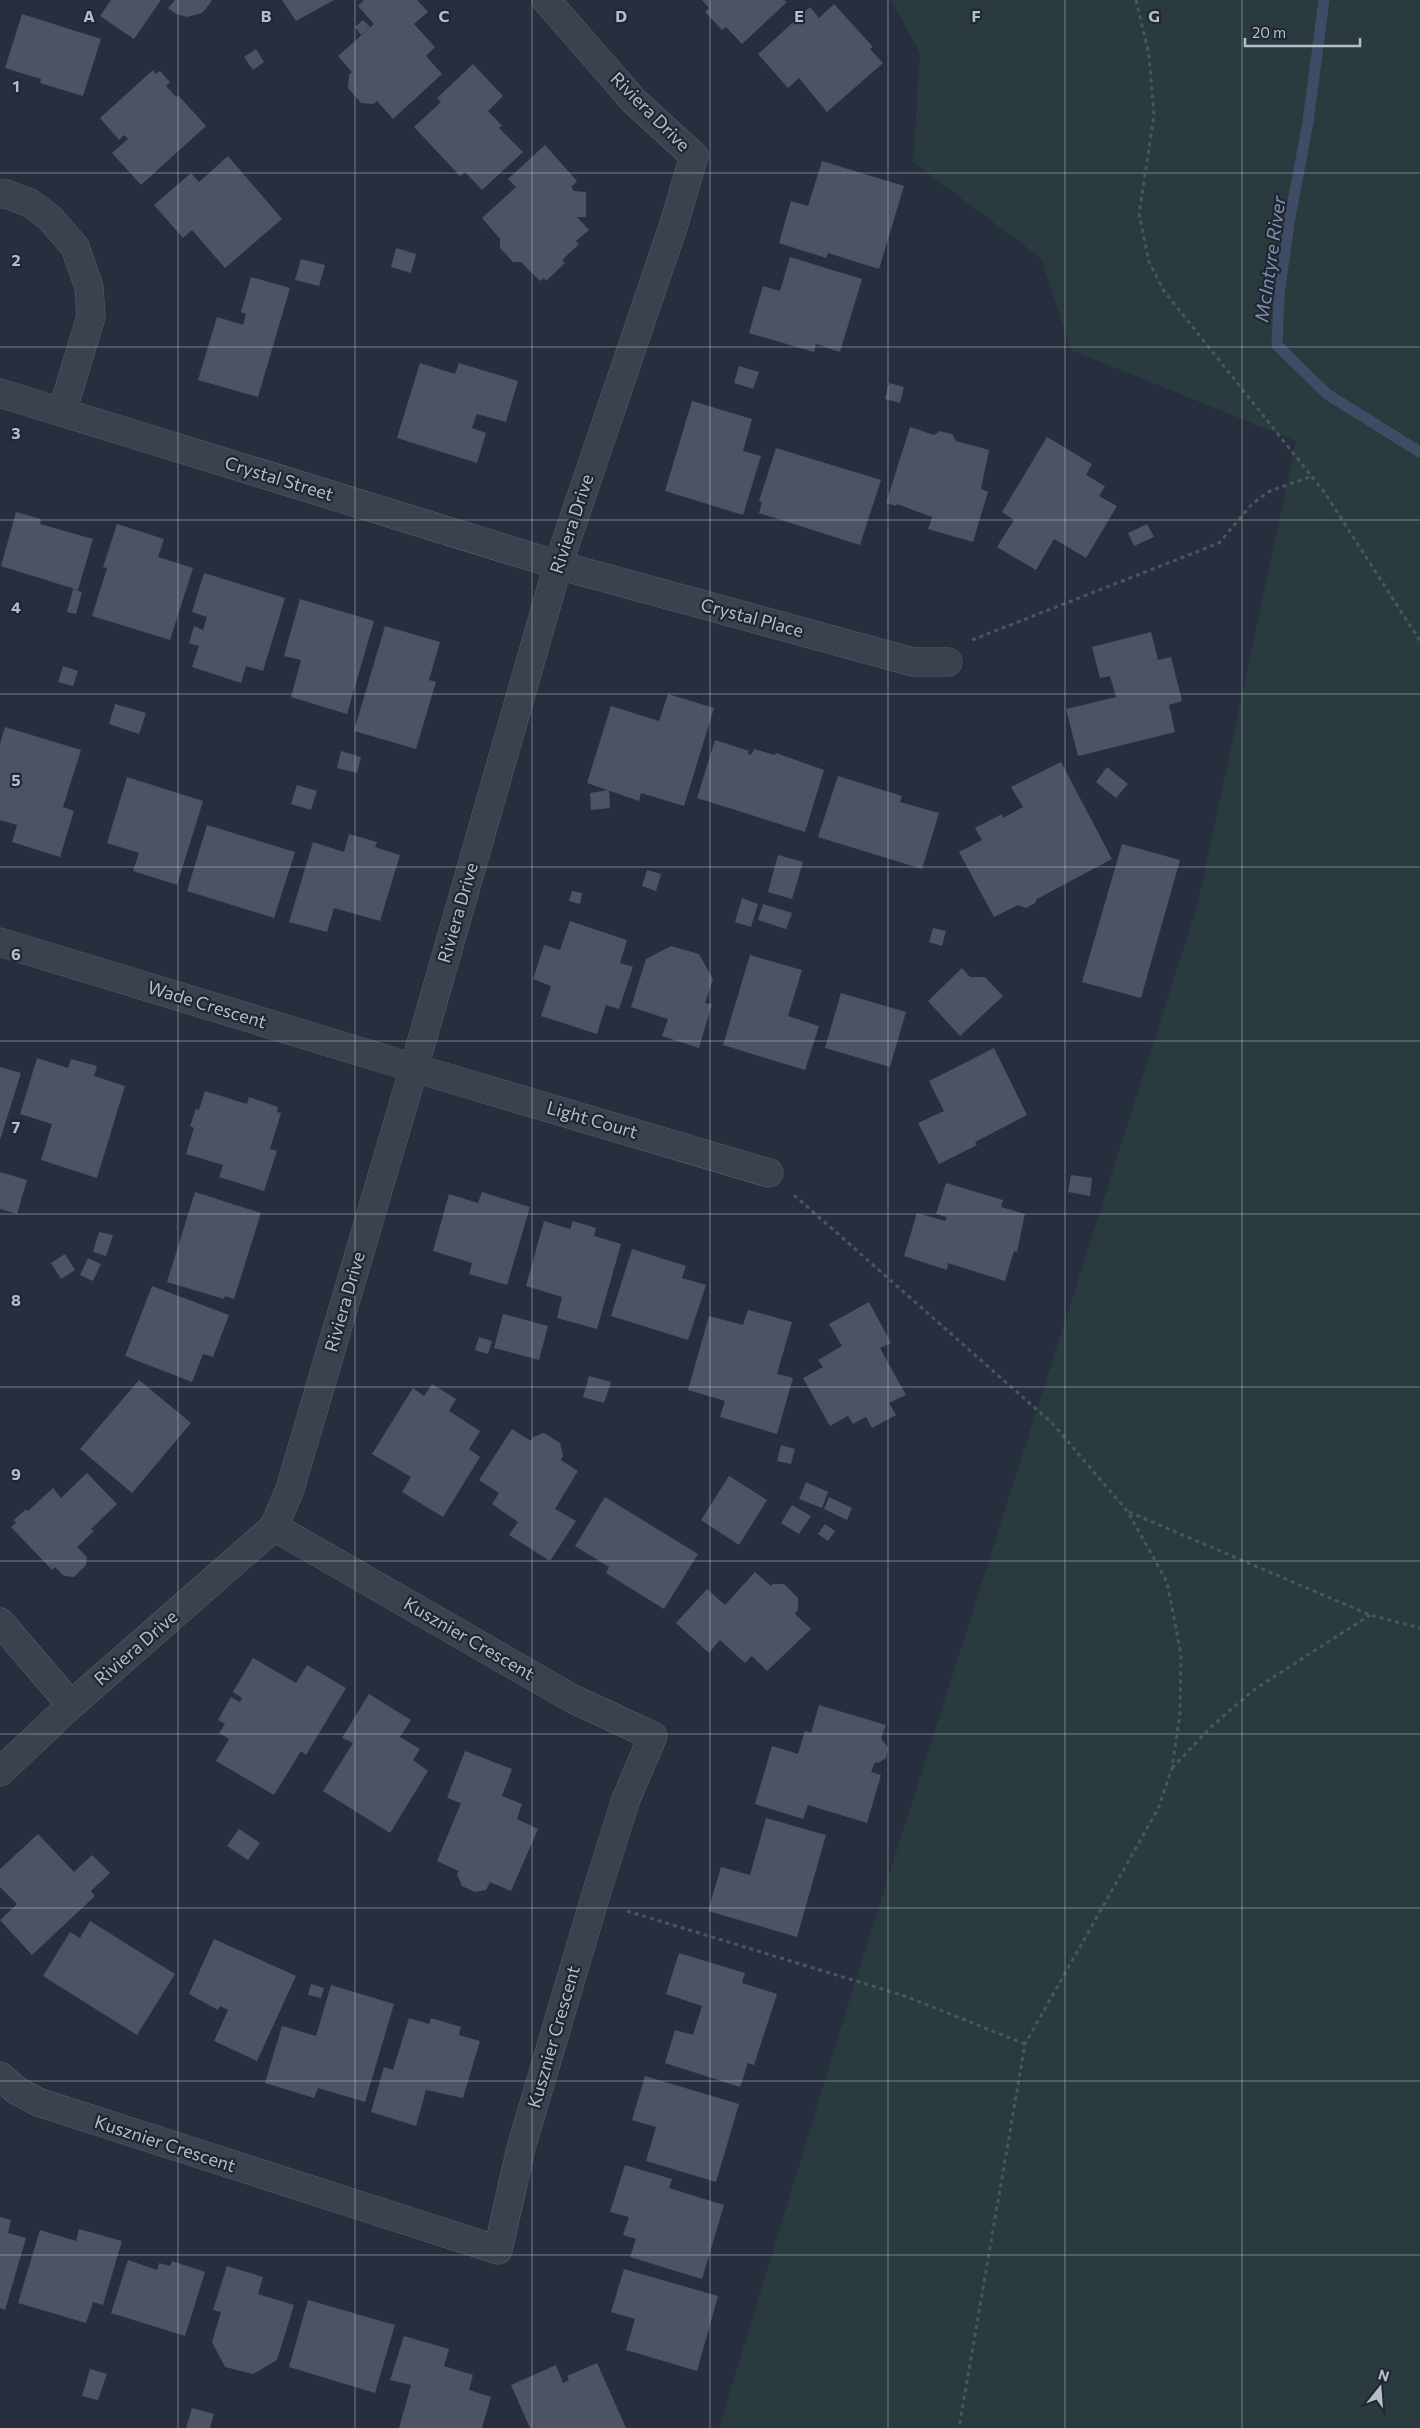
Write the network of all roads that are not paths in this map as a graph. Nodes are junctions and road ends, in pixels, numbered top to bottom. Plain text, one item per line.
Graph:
1 (546, 0) edge
2 (0, 194) edge
3 (0, 393) edge
4 (62, 412) junction
5 (558, 564) junction
6 (948, 662) dead end
7 (0, 942) edge
8 (414, 1068) junction
9 (769, 1173) road end
10 (274, 1527) junction
11 (0, 1622) edge
12 (71, 1705) junction
13 (0, 1772) edge
14 (0, 2076) edge

1 - 5 street, Riviera Drive
2 - 4 street
3 - 4 street, Crystal Street
4 - 5 street, Crystal Street
5 - 6 street, Crystal Place
5 - 8 street, Riviera Drive
7 - 8 street, Wade Crescent
8 - 9 street, Light Court
8 - 10 street, Riviera Drive
10 - 12 street, Riviera Drive
10 - 14 street, Kusznier Crescent
11 - 12 street
12 - 13 street, Riviera Drive

